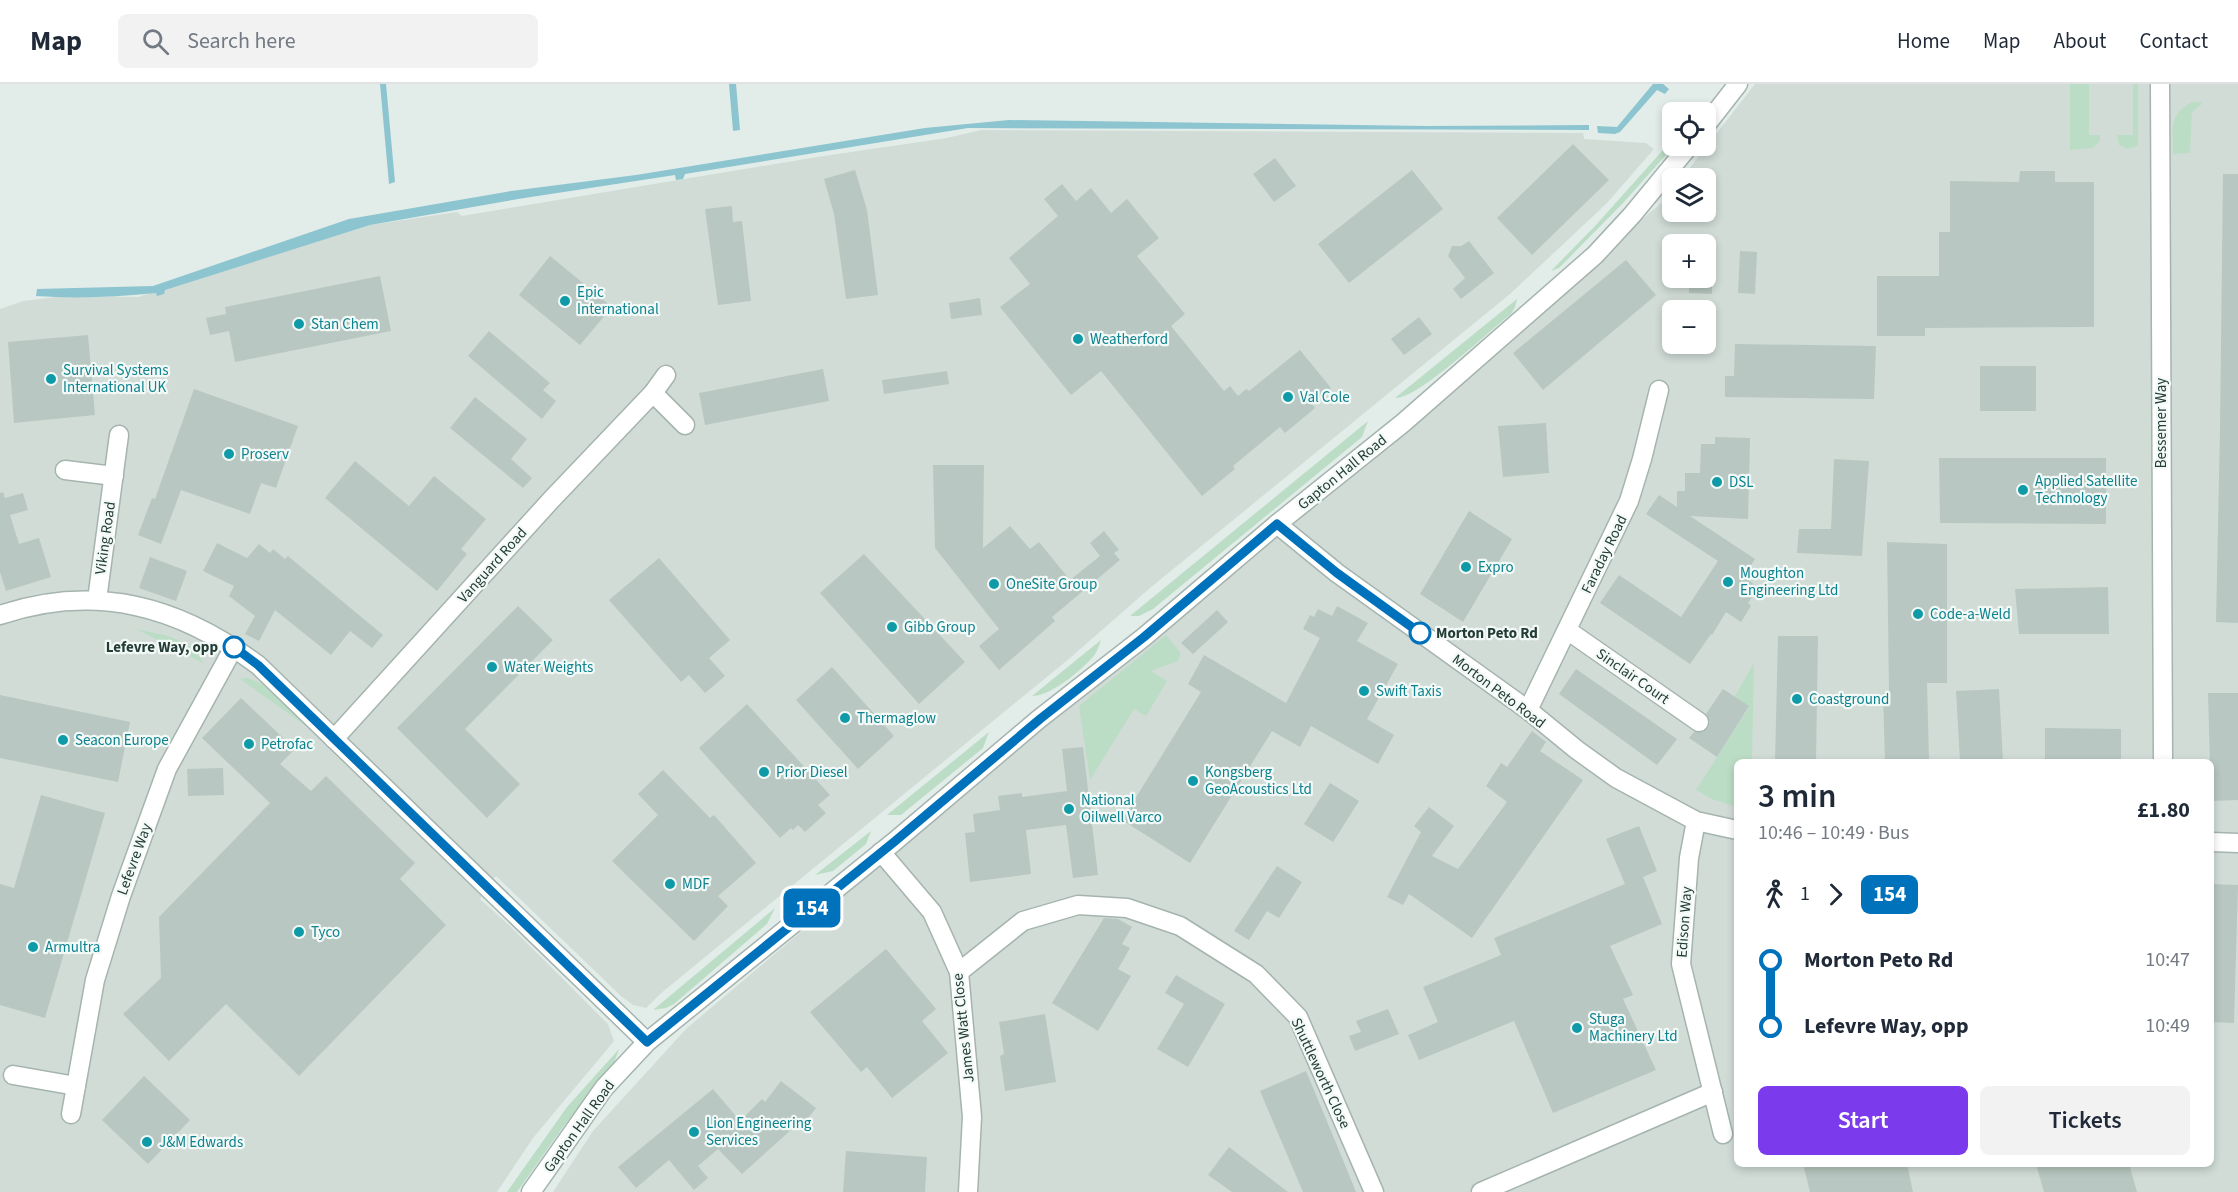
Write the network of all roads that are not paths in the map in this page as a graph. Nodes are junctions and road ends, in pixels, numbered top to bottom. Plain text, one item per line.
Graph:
1 (1738, 84) edge
2 (2160, 84) edge
3 (1716, 112) edge
4 (1681, 156) edge
5 (666, 375) dead end
6 (1659, 390) dead end
7 (653, 393) junction
8 (685, 425) dead end
9 (119, 435) dead end
10 (65, 470) dead end
11 (114, 476) junction
12 (1277, 524) junction
13 (97, 600) junction
14 (0, 615) edge
15 (1567, 630) junction
16 (234, 647) junction
17 (1528, 710) junction
18 (1699, 722) dead end
19 (334, 739) junction
20 (2163, 759) edge
21 (1696, 821) junction
22 (1734, 829) edge
23 (2214, 842) edge
24 (2238, 843) edge
25 (882, 852) junction
26 (959, 972) junction
27 (647, 1042) junction
28 (13, 1075) dead end
29 (76, 1086) junction
30 (1713, 1092) junction
31 (71, 1114) dead end
32 (1723, 1134) dead end
33 (531, 1192) edge
34 (968, 1192) edge
35 (1374, 1192) edge
36 (1481, 1192) edge

1 - 3 street
2 - 20 street, Bessemer Way
4 - 12 street, Gapton Hall Road
5 - 7 street, Vanguard Road
6 - 15 street, Faraday Road
7 - 8 street
7 - 19 street, Vanguard Road
9 - 11 street, Viking Road
10 - 11 street
11 - 13 street, Viking Road
12 - 17 street, Morton Peto Road
12 - 25 street, Gapton Hall Road
13 - 14 street
13 - 16 street
15 - 17 street, Faraday Road
15 - 18 street, Sinclair Court
16 - 19 street
16 - 29 street, Lefevre Way
17 - 21 street, Morton Peto Road
19 - 27 street
21 - 22 street, Morton Peto Road
21 - 30 street, Edison Way
23 - 24 street
25 - 26 street, James Watt Close
25 - 27 street, Gapton Hall Road
26 - 34 street, James Watt Close
26 - 35 street, Shuttleworth Close
27 - 33 street, Gapton Hall Road
28 - 29 street
29 - 31 street, Lefevre Way
30 - 32 street, Edison Way
30 - 36 street

